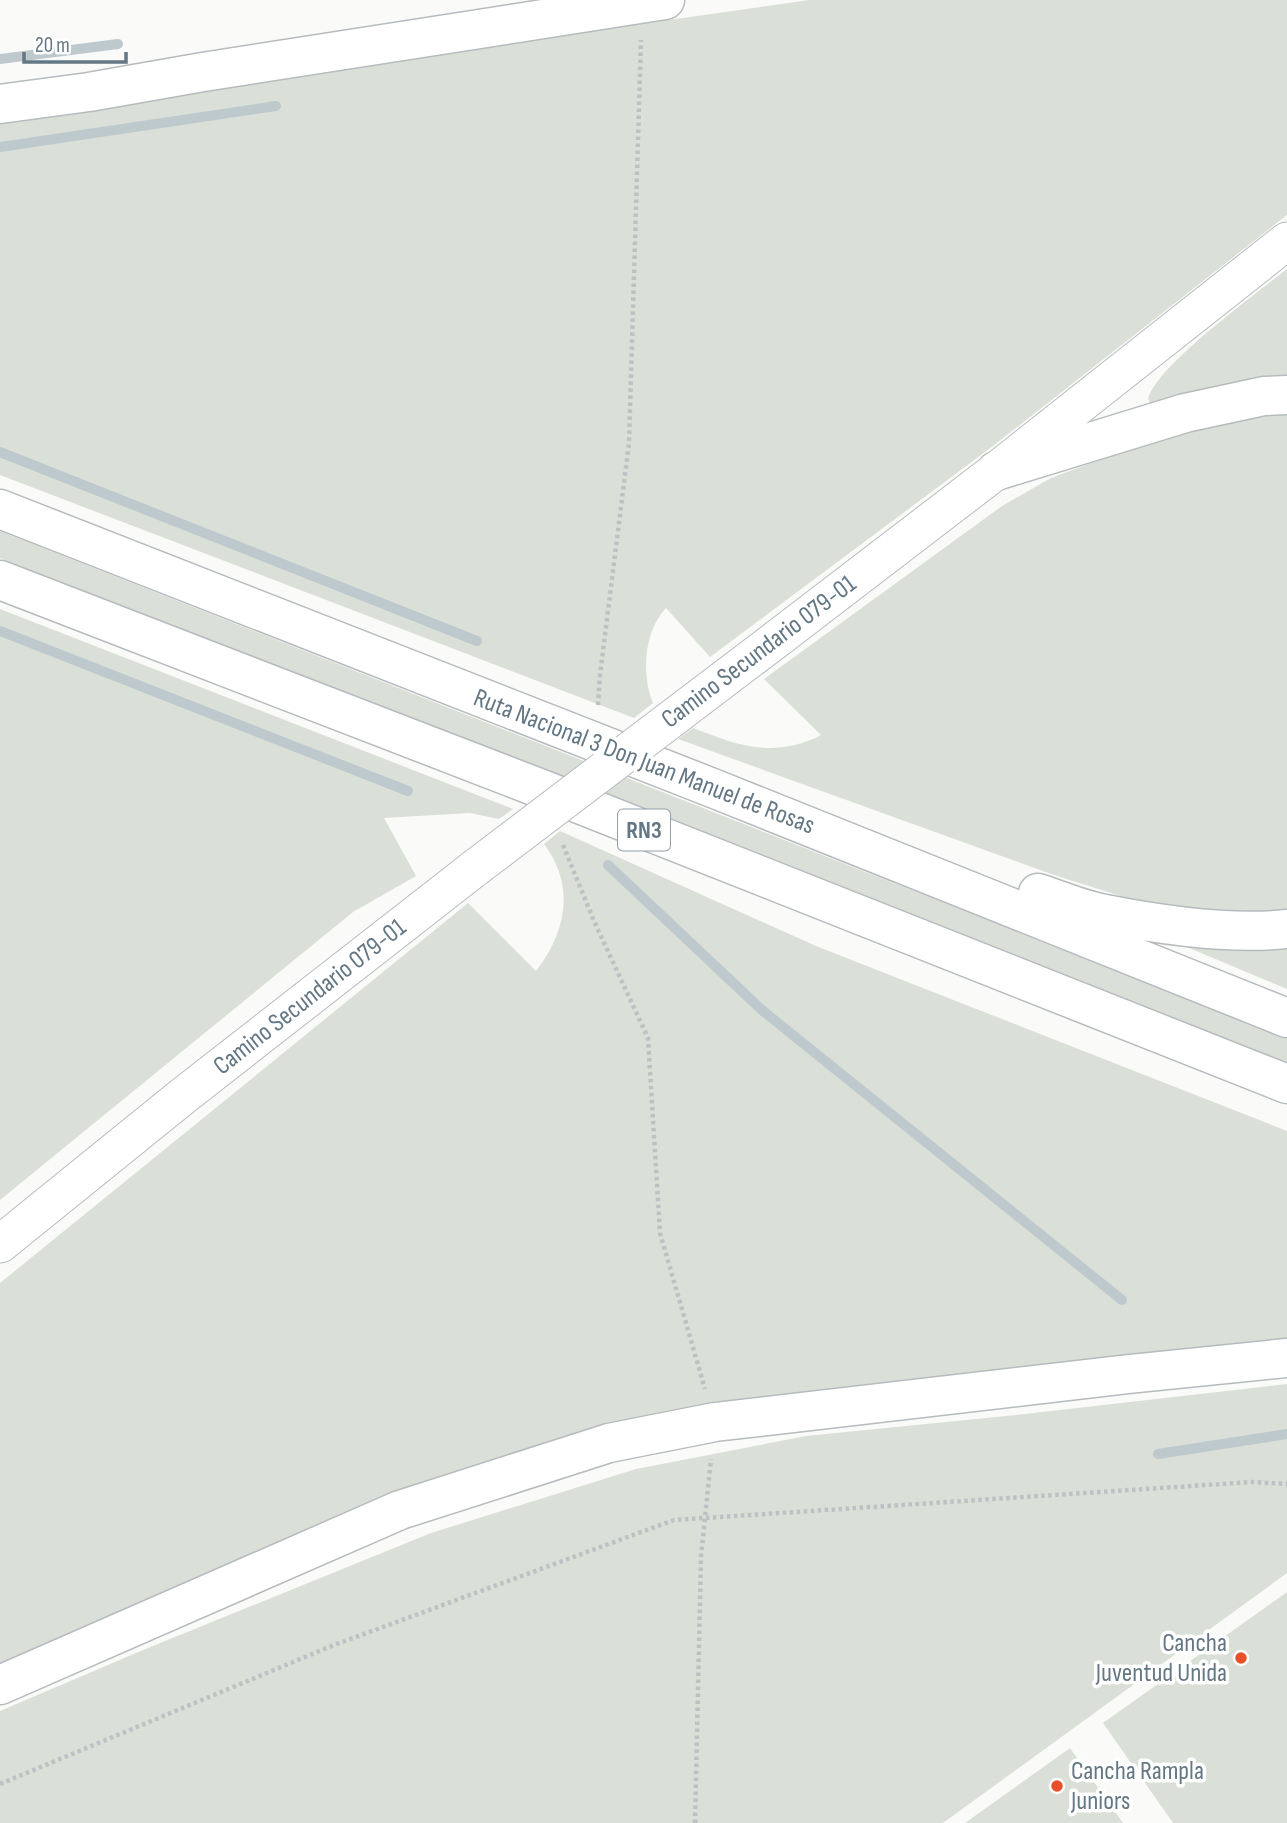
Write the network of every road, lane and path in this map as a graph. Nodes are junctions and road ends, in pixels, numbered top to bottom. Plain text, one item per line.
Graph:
1 (654, 2) edge
2 (0, 104) edge
3 (1287, 241) edge
4 (1287, 395) edge
5 (996, 471) junction
6 (0, 509) edge
7 (0, 580) edge
8 (596, 744) junction
9 (539, 788) junction
10 (715, 789) junction
11 (1287, 929) edge
12 (1287, 1018) edge
13 (1287, 1084) edge
14 (0, 1244) edge
15 (1287, 1358) edge
16 (715, 1422) junction
17 (1287, 1484) edge
18 (705, 1518) junction
19 (0, 1685) edge
20 (0, 1784) edge
21 (695, 1823) edge

1 - 2 highway
1 - 8 path
3 - 5 main road, Camino Secundario 079-01
4 - 5 highway
5 - 14 main road, Camino Secundario 079-01, bridge
6 - 8 highway, Ruta Nacional 3 Don Juan Manuel de Rosas / RN3
7 - 9 highway, RN3
8 - 10 highway, Ruta Nacional 3 Don Juan Manuel de Rosas / RN3
9 - 13 highway, RN3
9 - 16 path
10 - 11 highway
10 - 12 highway, Ruta Nacional 3 Don Juan Manuel de Rosas / RN3
15 - 16 highway
16 - 18 path
16 - 19 highway
17 - 18 path
18 - 20 path
18 - 21 path

